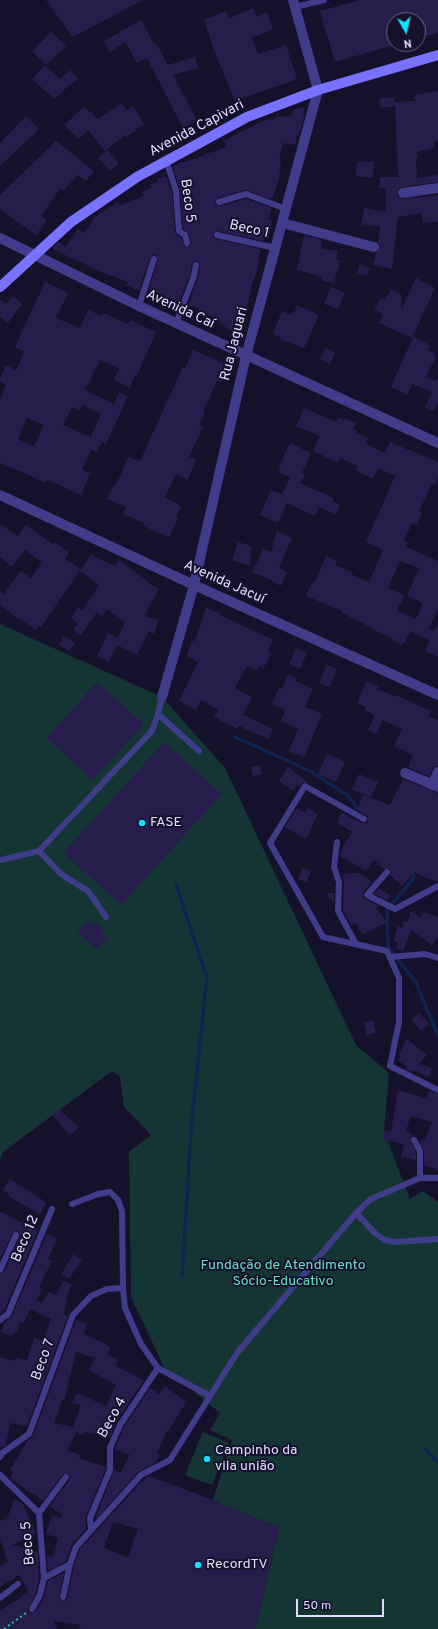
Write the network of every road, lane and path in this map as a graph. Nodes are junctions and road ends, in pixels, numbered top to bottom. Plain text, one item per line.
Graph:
1 (324, 0) edge
2 (294, 4) edge
3 (438, 55) edge
4 (318, 90) junction
5 (166, 160) junction
6 (438, 188) edge
7 (403, 193) dead end
8 (219, 202) dead end
9 (286, 209) junction
10 (282, 223) junction
11 (217, 235) dead end
12 (0, 238) edge
13 (187, 243) dead end
14 (374, 246) dead end
15 (275, 248) junction
16 (34, 254) junction
17 (154, 259) dead end
18 (196, 266) dead end
19 (0, 287) edge
20 (139, 306) junction
21 (176, 323) junction
22 (246, 356) junction
23 (438, 443) edge
24 (0, 495) edge
25 (194, 585) junction
26 (438, 695) edge
27 (162, 697) joint
28 (158, 714) junction
29 (199, 751) dead end
30 (438, 772) edge
31 (406, 773) dead end
32 (435, 786) edge
33 (364, 819) dead end
34 (337, 842) dead end
35 (39, 851) junction
36 (0, 860) edge
37 (387, 872) dead end
38 (438, 886) edge
39 (106, 917) dead end
40 (356, 944) junction
41 (390, 958) junction
42 (438, 958) edge
43 (438, 1090) edge
44 (414, 1140) dead end
45 (420, 1178) junction
46 (438, 1178) edge
47 (72, 1204) dead end
48 (52, 1209) dead end
49 (356, 1213) junction
50 (16, 1235) dead end
51 (438, 1239) edge
52 (0, 1270) edge
53 (123, 1288) junction
54 (0, 1320) edge
55 (158, 1368) junction
56 (210, 1396) junction
57 (0, 1457) edge
58 (0, 1475) edge
59 (66, 1477) dead end
60 (39, 1513) junction
61 (91, 1529) junction
62 (70, 1564) junction
63 (44, 1578) junction
64 (18, 1584) dead end
65 (63, 1597) dead end
66 (0, 1598) edge
67 (32, 1609) joint
68 (4, 1629) edge

1 - 2 lane
2 - 4 street
3 - 4 street, Avenida Capivari
4 - 5 street, Avenida Capivari
4 - 9 street, Rua Jaguari
5 - 13 lane, Beco 5
5 - 16 street, Avenida Capivari
6 - 7 street
8 - 9 lane
9 - 10 street, Rua Jaguari
10 - 14 street
10 - 15 street, Rua Jaguari
11 - 15 lane, Beco 1
12 - 16 street, Avenida Caí
15 - 22 street, Rua Jaguari
16 - 19 street, Avenida Capivari
16 - 20 street, Avenida Caí
17 - 20 lane
18 - 21 lane
20 - 21 street, Avenida Caí
21 - 22 street, Avenida Caí
22 - 23 street, Avenida Caí
22 - 25 street, Rua Jaguari
24 - 25 street, Avenida Jacuí
25 - 26 street, Avenida Jacuí
25 - 27 street, Rua Jaguari
27 - 28 lane
28 - 29 lane
28 - 35 lane
30 - 32 street
31 - 32 street
33 - 40 lane
34 - 40 lane
35 - 36 lane
35 - 39 lane
37 - 38 lane
40 - 41 lane
41 - 42 lane
41 - 43 lane
44 - 45 lane
45 - 46 lane
45 - 49 lane
47 - 53 lane
48 - 54 lane, Beco 12
49 - 51 lane
49 - 56 lane
50 - 52 lane
53 - 55 lane
53 - 57 lane, Beco 7
55 - 56 lane
55 - 61 lane, Beco 4
56 - 61 lane
58 - 60 lane, Beco 5
59 - 60 lane
60 - 63 lane, Beco 5
61 - 62 lane
62 - 63 lane
62 - 65 lane
63 - 67 lane, Beco 5
64 - 66 lane
67 - 68 path

